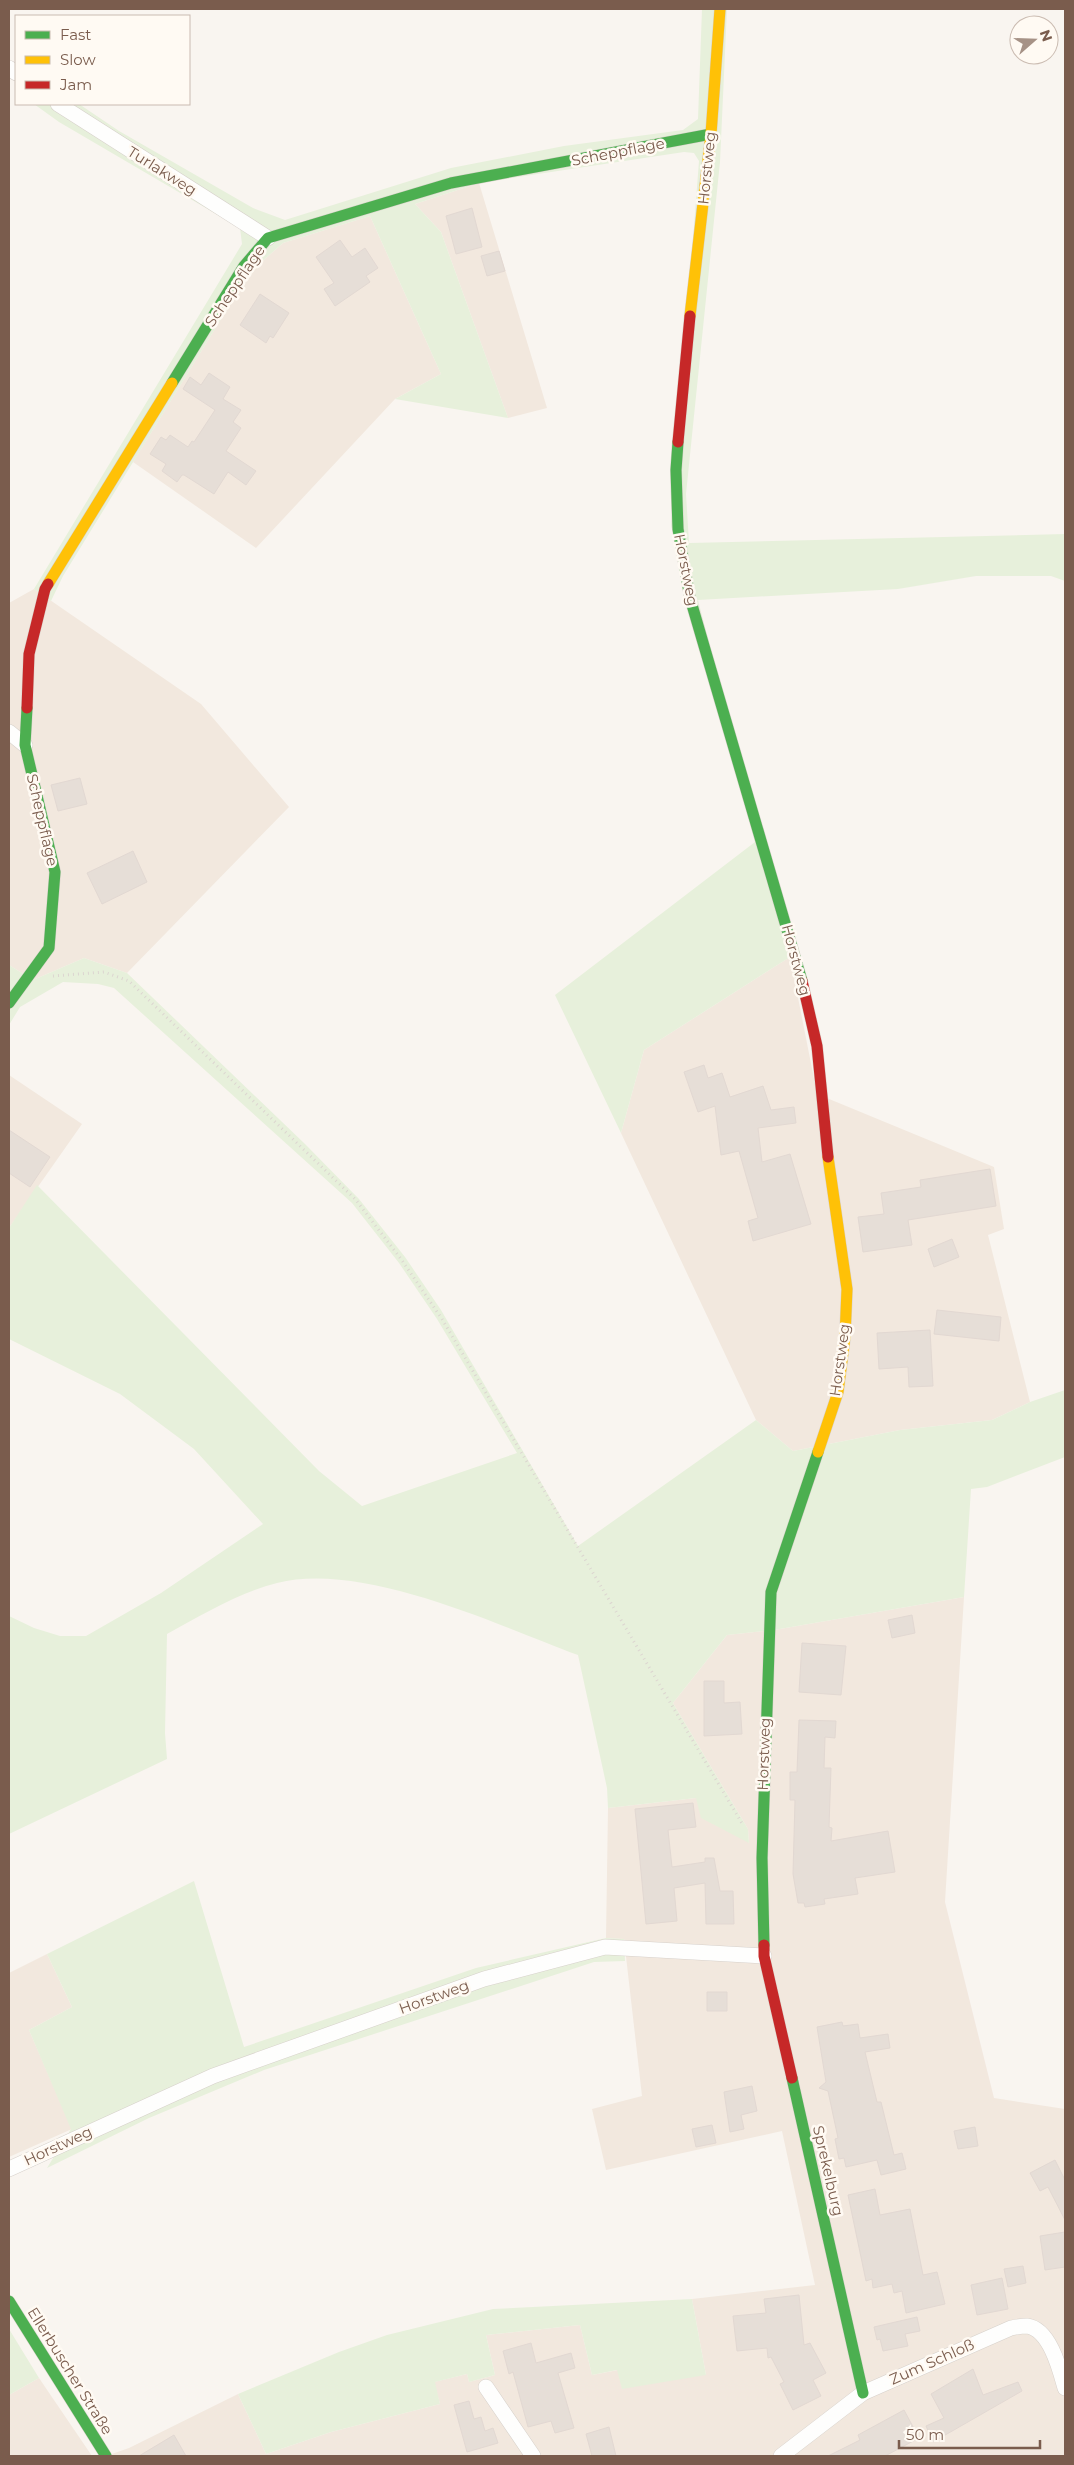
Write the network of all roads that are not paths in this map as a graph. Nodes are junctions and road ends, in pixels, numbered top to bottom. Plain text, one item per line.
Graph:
1 (720, 9) edge
2 (60, 105) edge
3 (711, 134) junction
4 (268, 238) junction
5 (25, 713) junction
6 (9, 722) edge
7 (9, 732) edge
8 (25, 745) junction
9 (9, 1003) edge
10 (764, 1956) junction
11 (9, 2169) edge
12 (9, 2301) edge
13 (486, 2387) dead end
14 (1065, 2388) edge
15 (864, 2393) junction
16 (106, 2456) edge
17 (534, 2456) edge
18 (781, 2456) edge

1 - 3 street, Horstweg
2 - 4 street, Turlakweg
3 - 4 street, Scheppflage
3 - 10 street, Horstweg
4 - 5 street, Scheppflage
5 - 6 street
5 - 8 street, Scheppflage
7 - 8 street
8 - 9 street, Scheppflage
10 - 11 street, Horstweg
10 - 15 street, Sprekelburg
12 - 16 street, Ellerbuscher Straße
13 - 17 street
14 - 15 street, Zum Schloß
15 - 18 street, Zum Schloß

